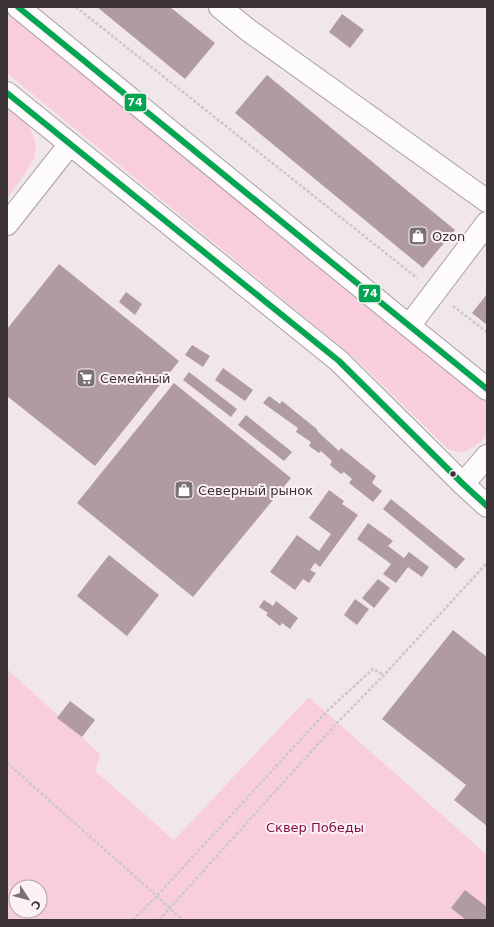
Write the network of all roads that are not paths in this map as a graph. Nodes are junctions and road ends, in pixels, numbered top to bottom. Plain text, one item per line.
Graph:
1 (18, 7) edge
2 (220, 7) edge
3 (7, 93) edge
4 (70, 144) junction
5 (487, 200) edge
6 (487, 223) edge
7 (7, 224) edge
8 (409, 326) junction
9 (487, 389) edge
10 (487, 456) edge
11 (463, 484) junction
12 (487, 506) edge

1 - 8 street
2 - 5 street
3 - 4 street
4 - 7 street
4 - 11 street
6 - 8 street
8 - 9 street
10 - 11 street
11 - 12 street

